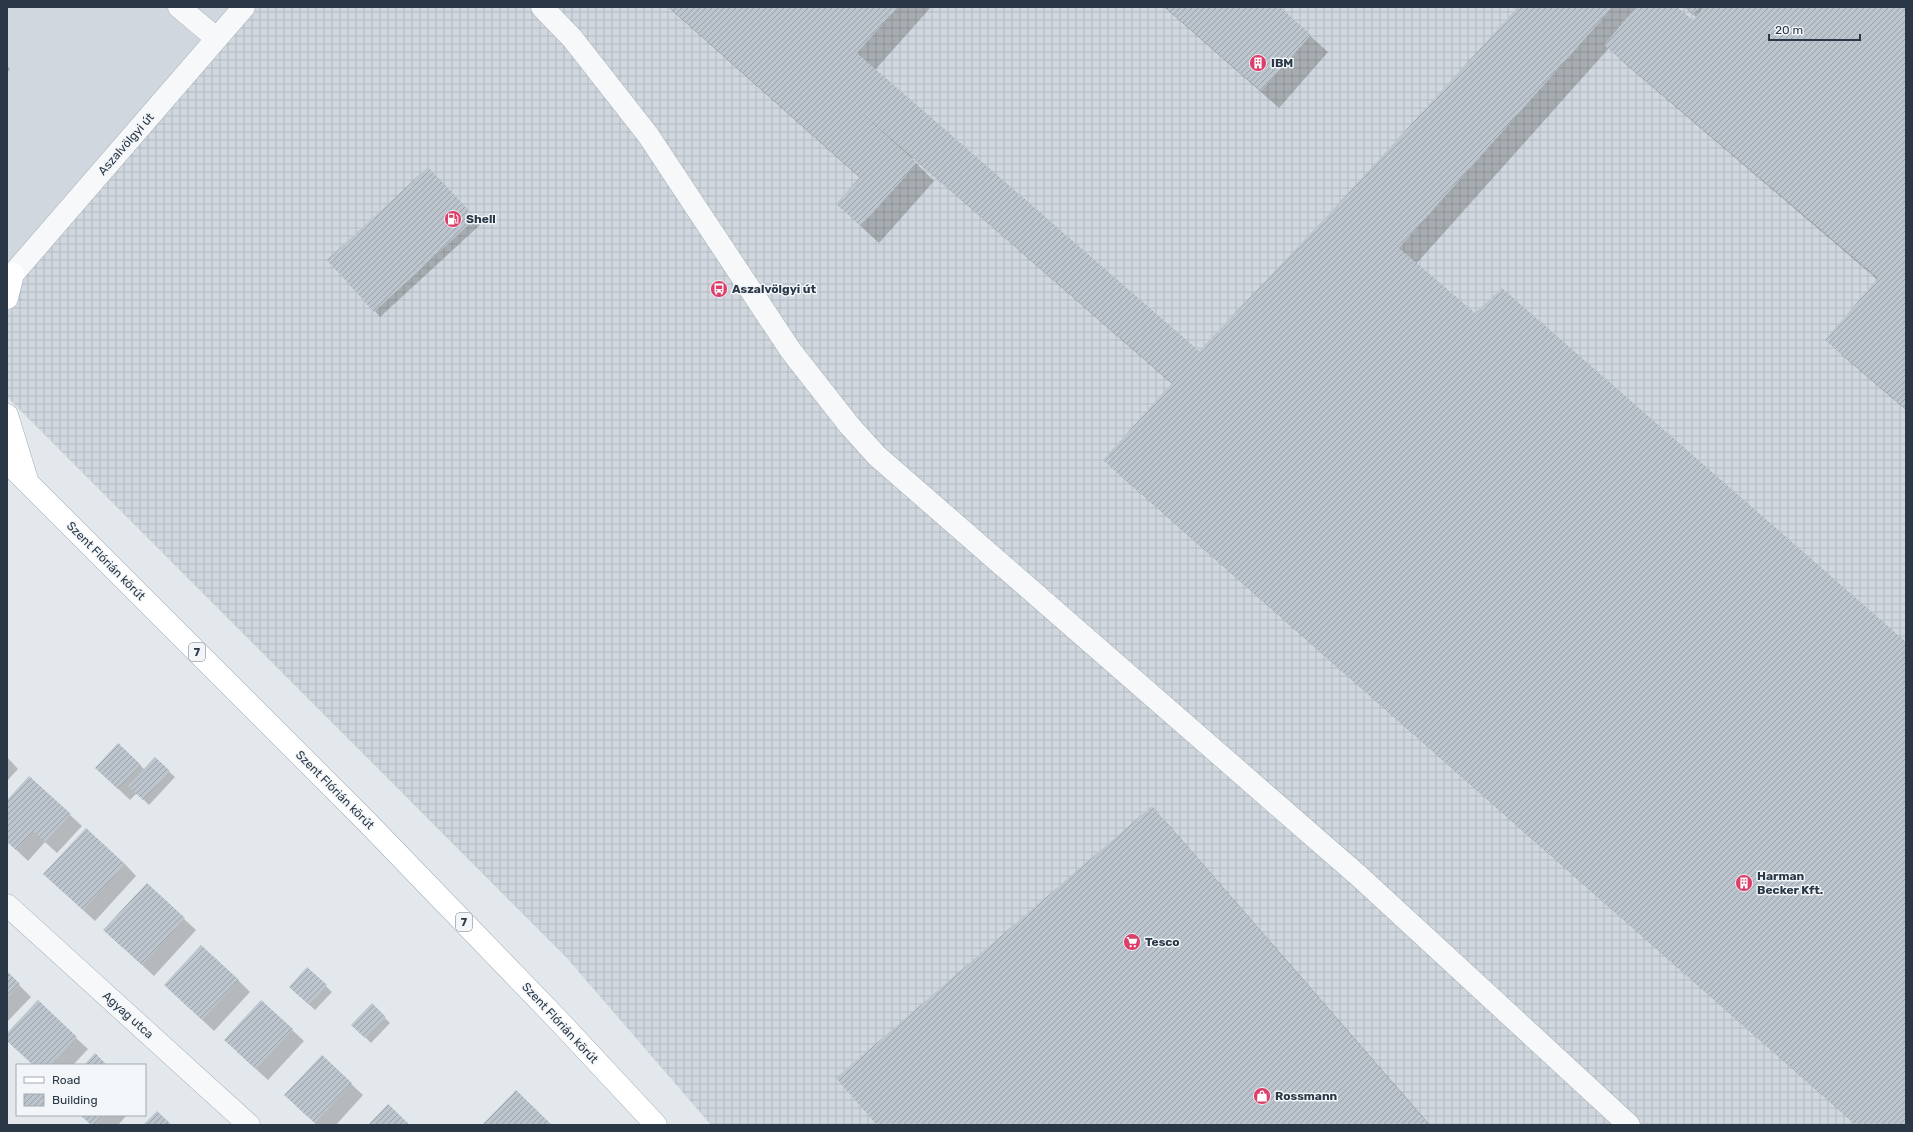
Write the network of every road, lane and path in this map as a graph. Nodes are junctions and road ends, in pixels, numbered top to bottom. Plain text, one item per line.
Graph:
1 (179, 7) edge
2 (244, 7) edge
3 (542, 7) edge
4 (216, 38) junction
5 (9, 277) edge
6 (7, 298) edge
7 (7, 414) edge
8 (7, 462) edge
9 (28, 483) junction
10 (7, 905) edge
11 (249, 1125) edge
12 (656, 1125) edge
13 (1629, 1125) edge

1 - 4 street
2 - 4 street, Aszalvölgyi út
3 - 13 street
4 - 5 street, Aszalvölgyi út
5 - 6 main road
7 - 9 main road
8 - 9 main road, Szent Flórián körút / 7
9 - 12 main road, Szent Flórián körút / 7
10 - 11 street, Agyag utca

